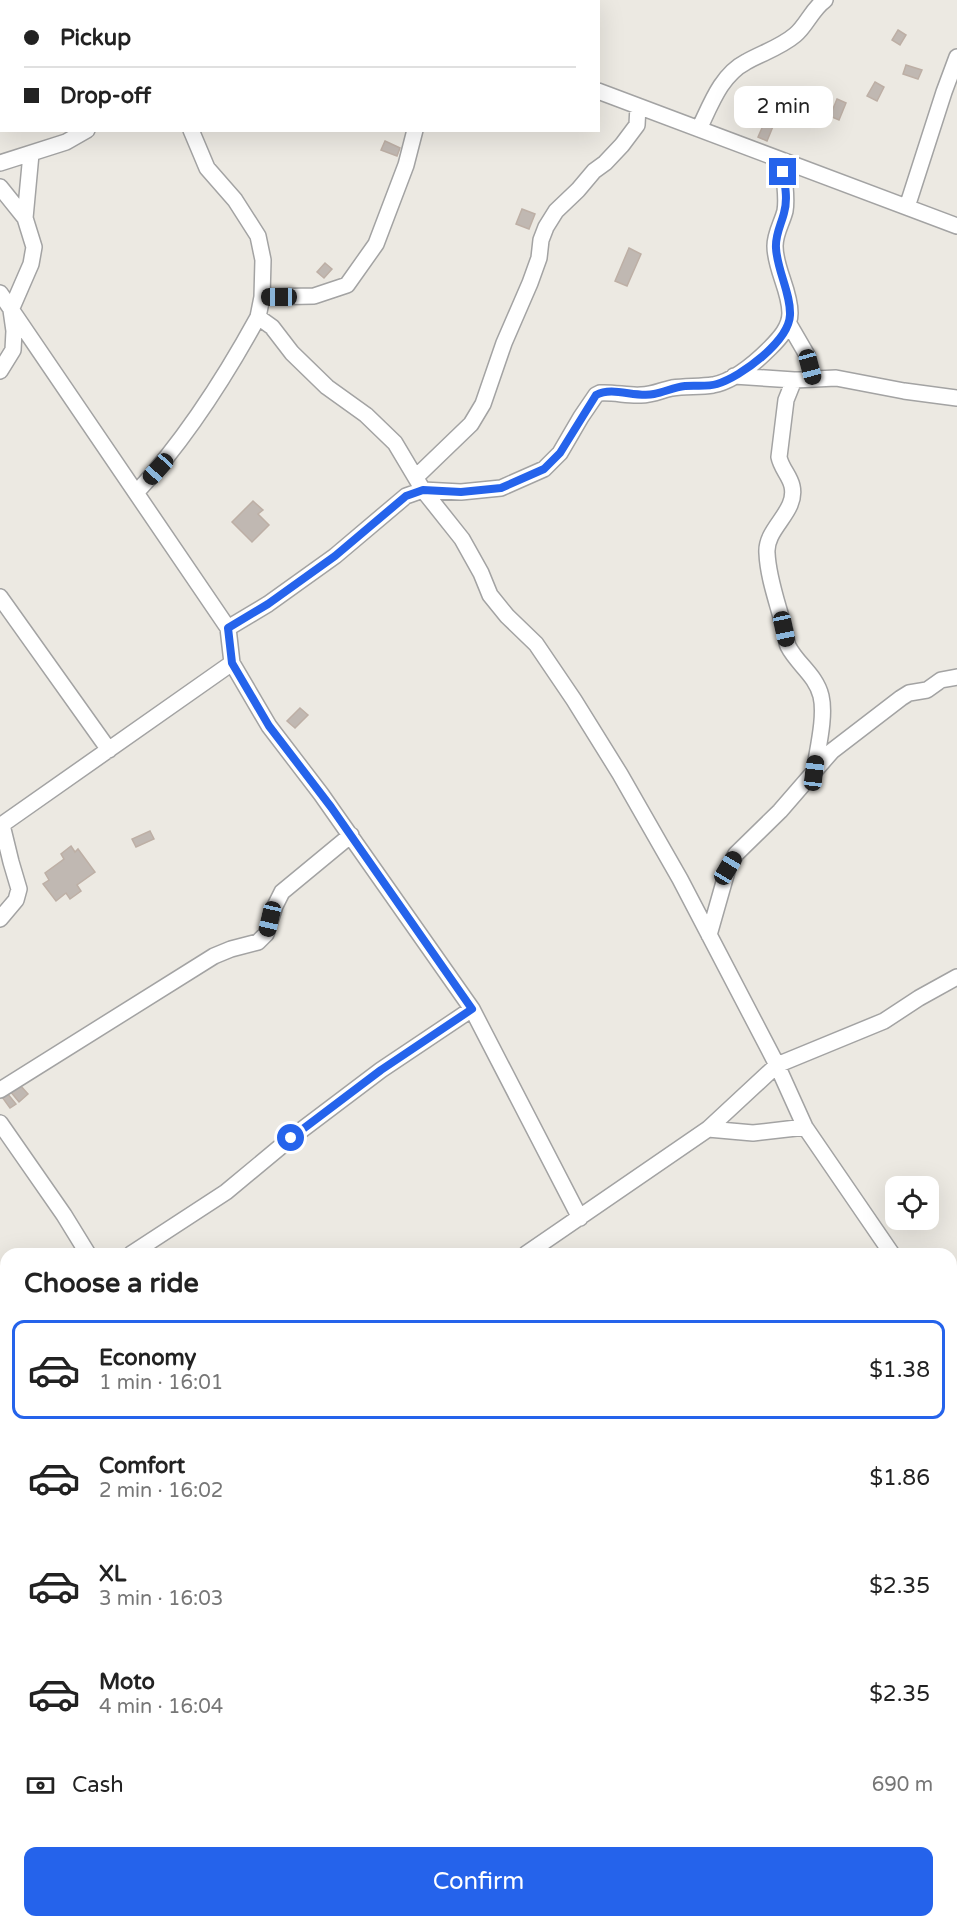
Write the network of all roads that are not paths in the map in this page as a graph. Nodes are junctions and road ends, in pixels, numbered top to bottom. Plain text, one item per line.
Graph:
1 (825, 0) edge
2 (957, 57) edge
3 (600, 92) edge
4 (638, 106) junction
5 (659, 113) junction
6 (637, 125) junction
7 (699, 129) junction
8 (79, 132) edge
9 (192, 132) edge
10 (414, 132) edge
11 (64, 136) edge
12 (31, 154) junction
13 (785, 161) junction
14 (0, 163) edge
15 (0, 187) edge
16 (907, 207) junction
17 (25, 218) junction
18 (957, 226) edge
19 (0, 293) edge
20 (262, 297) junction
21 (11, 310) junction
22 (258, 317) junction
23 (789, 324) junction
24 (0, 371) edge
25 (735, 376) junction
26 (813, 379) junction
27 (794, 380) junction
28 (957, 398) edge
29 (420, 484) junction
30 (136, 494) junction
31 (0, 597) edge
32 (228, 628) junction
33 (232, 663) junction
34 (957, 677) edge
35 (109, 750) junction
36 (814, 773) junction
37 (1, 826) edge
38 (351, 835) junction
39 (5, 860) edge
40 (0, 919) edge
41 (709, 935) junction
42 (957, 978) edge
43 (472, 1009) junction
44 (777, 1065) junction
45 (0, 1090) edge
46 (0, 1123) edge
47 (805, 1127) junction
48 (708, 1129) junction
49 (580, 1218) junction
50 (84, 1248) edge
51 (140, 1248) edge
52 (535, 1248) edge
53 (888, 1248) edge

1 - 7 street
2 - 16 street
3 - 4 street
4 - 5 street
4 - 6 street
5 - 6 street
5 - 7 street
6 - 29 street
7 - 13 street
8 - 11 street
9 - 20 street
10 - 20 street
11 - 12 street
12 - 14 street
12 - 17 street
13 - 16 street
13 - 23 street
15 - 17 street
16 - 18 street
17 - 21 street
19 - 21 street
20 - 22 street
21 - 24 street
21 - 30 street
22 - 29 street
22 - 30 street
23 - 25 street
23 - 26 street
25 - 27 street
25 - 29 street
26 - 27 street
26 - 28 street
27 - 36 street
29 - 32 street
29 - 41 street
30 - 32 street
31 - 35 street
32 - 33 street
33 - 35 street
33 - 38 street
34 - 36 street
35 - 37 street
36 - 41 street
37 - 39 street
38 - 43 street
38 - 45 street
39 - 40 street
41 - 44 street
42 - 44 street
43 - 49 street
43 - 51 street
44 - 47 street
44 - 48 street
46 - 50 street
47 - 48 street
47 - 53 street
48 - 49 street
49 - 52 street

